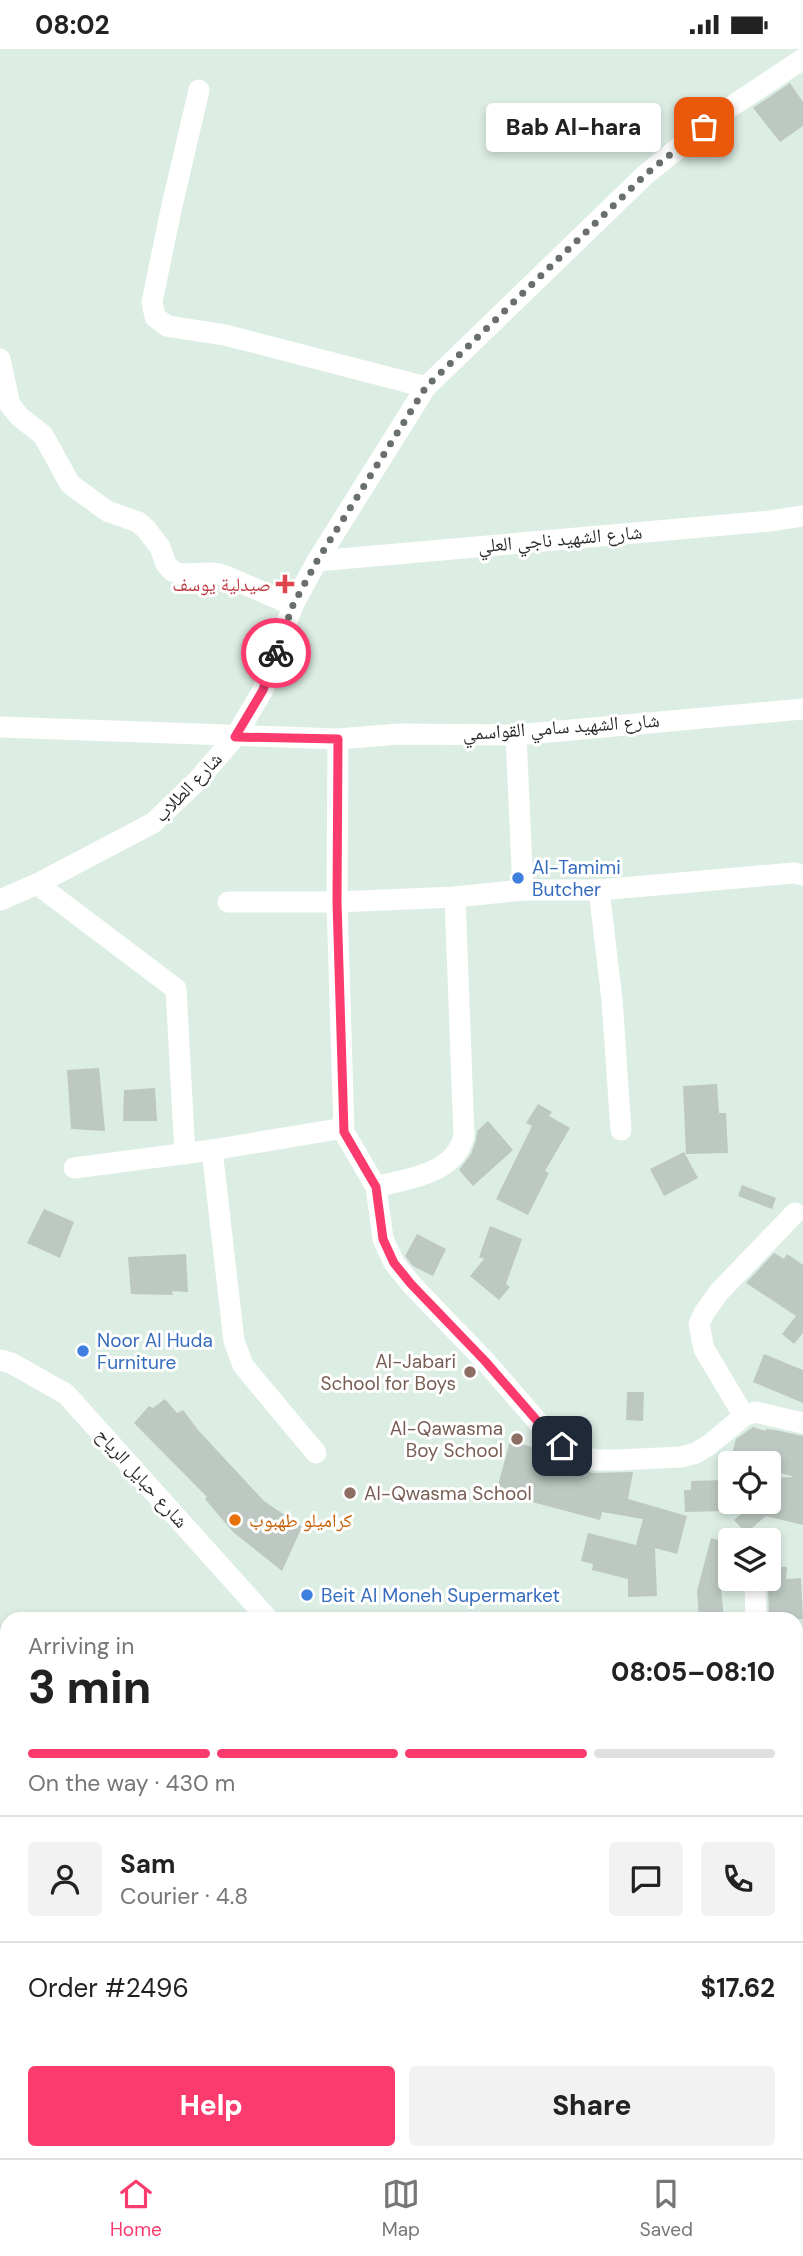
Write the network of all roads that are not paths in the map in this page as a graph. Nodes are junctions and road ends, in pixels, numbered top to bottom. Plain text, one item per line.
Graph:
1 (803, 59) edge
2 (199, 90) dead end
3 (0, 359) edge
4 (426, 387) junction
5 (803, 516) edge
6 (317, 561) junction
7 (293, 605) junction
8 (803, 709) edge
9 (0, 727) edge
10 (516, 734) junction
11 (235, 737) junction
12 (338, 739) junction
13 (803, 875) edge
14 (37, 884) junction
15 (523, 890) junction
16 (599, 890) junction
17 (455, 897) junction
18 (0, 900) edge
19 (228, 902) dead end
20 (337, 902) junction
21 (344, 1128) junction
22 (621, 1130) dead end
23 (212, 1150) junction
24 (185, 1154) junction
25 (74, 1168) dead end
26 (376, 1187) junction
27 (795, 1213) dead end
28 (0, 1360) edge
29 (744, 1416) junction
30 (803, 1423) edge
31 (316, 1453) dead end
32 (755, 1591) edge
33 (262, 1612) edge
34 (756, 1612) edge

1 - 4 street, شارع الطلاب
2 - 4 street
3 - 7 street
4 - 6 street, شارع الطلاب
5 - 6 street, شارع الشهيد ناجي العلي
6 - 7 street, شارع الطلاب
7 - 11 street, شارع الطلاب
8 - 10 street, شارع الشهيد سامي القواسمي
9 - 11 street, شارع الشهيد سامي القواسمي
10 - 12 street, شارع الشهيد سامي القواسمي
10 - 15 street
11 - 12 street, شارع الشهيد سامي القواسمي
11 - 14 street, شارع الطلاب
12 - 20 street
13 - 16 street
14 - 18 street, شارع الطلاب
14 - 24 street
15 - 16 street
15 - 17 street
16 - 22 street
17 - 20 street
17 - 26 street
19 - 20 street
20 - 21 street
21 - 23 street
21 - 26 street
23 - 24 street
23 - 31 street
24 - 25 street
26 - 29 street
27 - 29 street
28 - 33 street, شارع حبايل الرياح
29 - 30 street
32 - 34 street

